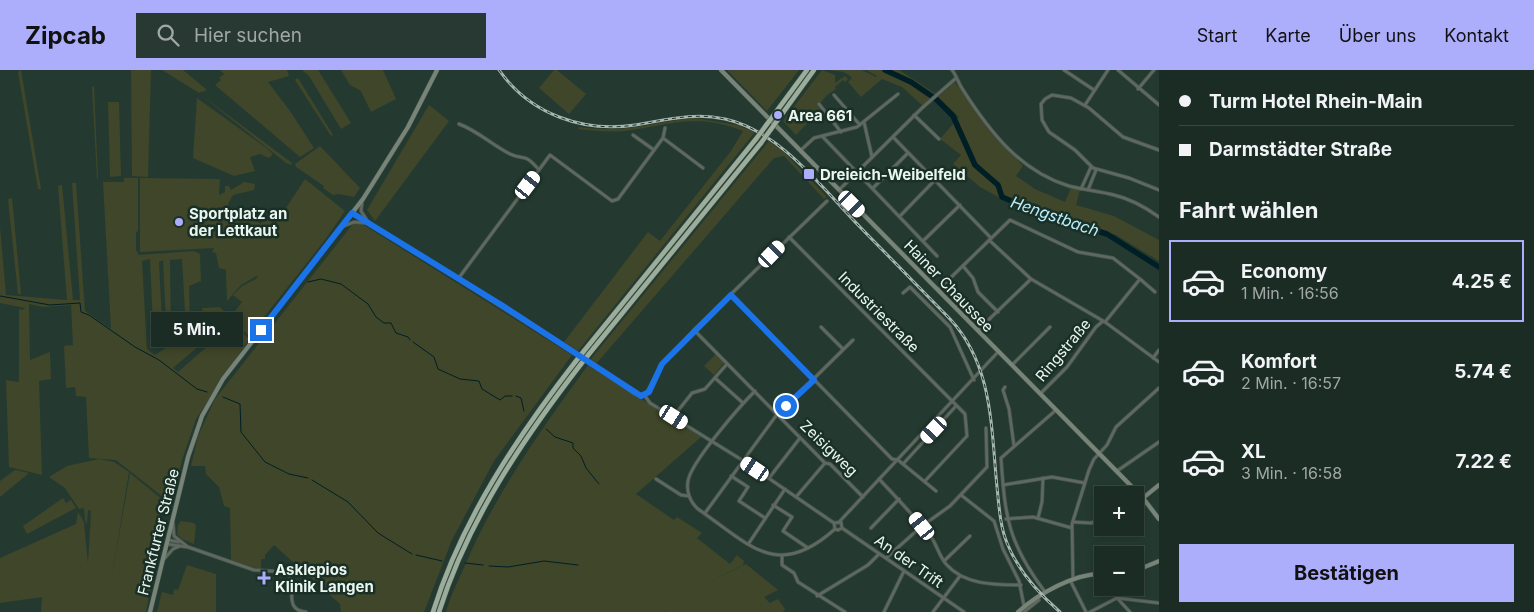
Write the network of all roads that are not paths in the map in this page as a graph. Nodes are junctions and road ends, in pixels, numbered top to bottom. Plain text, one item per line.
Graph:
1 (437, 70) edge
2 (721, 70) edge
3 (807, 70) edge
4 (814, 70) edge
5 (952, 70) edge
6 (1064, 70) edge
7 (1108, 70) edge
8 (1118, 70) edge
9 (1154, 70) edge
10 (956, 79) junction
11 (1138, 89) junction
12 (1094, 90) junction
13 (898, 94) dead end
14 (834, 95) dead end
15 (819, 104) dead end
16 (1159, 105) edge
17 (1085, 106) junction
18 (914, 115) junction
19 (864, 122) junction
20 (460, 124) dead end
21 (860, 125) junction
22 (665, 128) dead end
23 (841, 132) junction
24 (633, 135) dead end
25 (822, 136) junction
26 (893, 137) junction
27 (663, 138) junction
28 (939, 139) dead end
29 (654, 150) junction
30 (801, 150) junction
31 (1159, 150) edge
32 (908, 153) junction
33 (872, 157) junction
34 (1091, 167) junction
35 (703, 168) dead end
36 (539, 170) junction
37 (1096, 170) junction
38 (858, 172) junction
39 (935, 180) junction
40 (873, 188) junction
41 (1081, 189) junction
42 (839, 190) junction
43 (1088, 190) junction
44 (1159, 190) edge
45 (363, 199) junction
46 (827, 201) dead end
47 (960, 205) junction
48 (352, 213) junction
49 (900, 216) junction
50 (1159, 217) edge
51 (369, 224) junction
52 (343, 226) junction
53 (789, 237) junction
54 (990, 239) junction
55 (924, 240) junction
56 (937, 256) dead end
57 (963, 266) junction
58 (458, 279) junction
59 (1031, 279) junction
60 (1140, 279) junction
61 (938, 290) junction
62 (1155, 292) dead end
63 (903, 293) dead end
64 (731, 295) junction
65 (998, 312) junction
66 (1104, 322) junction
67 (820, 327) dead end
68 (1050, 327) dead end
69 (694, 330) junction
70 (978, 331) junction
71 (853, 340) dead end
72 (843, 349) junction
73 (1159, 350) edge
74 (587, 352) junction
75 (998, 352) junction
76 (1153, 358) junction
77 (1159, 362) edge
78 (727, 364) junction
79 (1011, 366) junction
80 (715, 378) junction
81 (814, 380) junction
82 (974, 380) junction
83 (1005, 387) dead end
84 (1159, 388) edge
85 (755, 391) junction
86 (1040, 394) junction
87 (645, 396) junction
88 (953, 402) junction
89 (743, 403) junction
90 (786, 406) dead end
91 (956, 406) junction
92 (1056, 410) junction
93 (778, 413) junction
94 (674, 417) junction
95 (986, 428) dead end
96 (800, 438) junction
97 (713, 442) junction
98 (1159, 442) edge
99 (1014, 446) junction
100 (1099, 453) junction
101 (742, 460) junction
102 (898, 460) junction
103 (825, 463) junction
104 (903, 464) junction
105 (1117, 472) junction
106 (731, 476) junction
107 (769, 478) junction
108 (1042, 478) junction
109 (656, 479) dead end
110 (879, 479) junction
111 (925, 481) junction
112 (1085, 483) junction
113 (1003, 484) junction
114 (1159, 485) edge
115 (1131, 486) edge
116 (785, 489) junction
117 (936, 491) dead end
118 (961, 495) junction
119 (689, 496) junction
120 (796, 497) junction
121 (863, 497) junction
122 (1144, 497) edge
123 (899, 499) junction
124 (1144, 499) edge
125 (774, 505) junction
126 (705, 513) junction
127 (765, 518) junction
128 (1038, 518) junction
129 (1006, 519) junction
130 (1159, 519) edge
131 (840, 521) junction
132 (173, 522) junction
133 (1073, 522) junction
134 (1094, 522) edge
135 (834, 523) junction
136 (922, 526) junction
137 (842, 528) junction
138 (871, 528) dead end
139 (1072, 528) junction
140 (834, 529) junction
141 (970, 536) dead end
142 (168, 542) junction
143 (180, 542) junction
144 (748, 543) junction
145 (180, 546) junction
146 (188, 547) junction
147 (809, 548) junction
148 (880, 554) junction
149 (782, 556) junction
150 (886, 558) junction
151 (163, 560) junction
152 (1159, 560) edge
153 (944, 562) junction
154 (1144, 566) edge
155 (904, 571) junction
156 (1094, 574) edge
157 (960, 576) junction
158 (1072, 582) junction
159 (1021, 585) junction
160 (1045, 592) junction
161 (817, 596) junction
162 (1116, 598) junction
163 (944, 599) junction
164 (1039, 600) dead end
165 (1159, 603) edge
166 (1024, 609) edge
167 (150, 612) edge
168 (306, 612) edge
169 (433, 612) edge
170 (439, 612) edge
171 (845, 612) edge
172 (884, 612) edge
173 (933, 612) edge
174 (964, 612) edge
175 (1018, 612) edge
176 (1086, 612) edge
177 (1090, 612) edge
178 (1130, 612) edge

1 - 45 street, Frankfurter Straße
2 - 30 street, Hainer Chaussee
3 - 74 highway, bridge
4 - 74 highway, bridge
5 - 10 street
6 - 12 street
7 - 12 street
8 - 11 street
9 - 11 street
10 - 18 street
10 - 41 street
11 - 16 street
12 - 17 street
13 - 19 street
14 - 21 street
15 - 23 street
17 - 31 street
17 - 34 street
18 - 26 street
18 - 28 street
19 - 21 street
19 - 33 street
20 - 36 street
21 - 23 street
22 - 27 street
23 - 25 street
24 - 29 street
25 - 30 street
25 - 38 street
26 - 32 street
26 - 33 street
27 - 29 street
27 - 35 street
29 - 36 street
30 - 42 street, Hainer Chaussee
32 - 39 street
32 - 40 street
33 - 38 street
34 - 37 street
34 - 41 street
36 - 58 street
37 - 43 street
37 - 44 street
38 - 40 street
38 - 42 street
39 - 47 street
39 - 49 street
40 - 49 street
41 - 43 street
42 - 61 street, Hainer Chaussee
43 - 50 street
45 - 48 street, Frankfurter Straße
45 - 51 street
46 - 53 street
47 - 54 street
47 - 55 street
48 - 51 street
48 - 52 street, Frankfurter Straße
49 - 55 street
51 - 52 street
51 - 58 street
52 - 132 street, Frankfurter Straße
53 - 64 street
53 - 88 street, Industriestraße
54 - 57 street
54 - 59 street
54 - 60 street
55 - 56 street
57 - 61 street
57 - 65 street
58 - 87 street
59 - 65 street
59 - 66 street
60 - 62 street
60 - 66 street, Ringstraße
61 - 70 street, Hainer Chaussee
63 - 82 street
64 - 69 street
64 - 81 street
65 - 70 street
66 - 76 street
66 - 86 street, Ringstraße
67 - 72 street
68 - 79 street
69 - 78 street, Zeisigweg
69 - 87 street
70 - 75 street, Hainer Chaussee
71 - 72 street
72 - 81 street
73 - 76 street
74 - 169 highway, bridge
74 - 170 highway, bridge
75 - 79 street, Hainer Chaussee
75 - 82 street
76 - 77 street
78 - 80 street
78 - 85 street, Zeisigweg
79 - 86 street, Hainer Chaussee
80 - 89 street
80 - 94 street
81 - 90 street
81 - 102 street
82 - 88 street
83 - 99 street
84 - 100 street
85 - 89 street
85 - 93 street, Zeisigweg
86 - 92 street, Hainer Chaussee
87 - 94 street
88 - 91 street, Industriestraße
88 - 102 street
89 - 97 street
91 - 104 street
91 - 111 street, Industriestraße
92 - 99 street
92 - 100 street, Hainer Chaussee
93 - 96 street, Zeisigweg
93 - 101 street
94 - 97 street
95 - 118 street
96 - 103 street, Zeisigweg
96 - 107 street
97 - 101 street
97 - 119 street
98 - 105 street
99 - 113 street
100 - 105 street, Hainer Chaussee
100 - 112 street
101 - 106 street
101 - 107 street
102 - 104 street
102 - 110 street
103 - 120 street
103 - 121 street, Zeisigweg
104 - 111 street
105 - 115 street, Hainer Chaussee
106 - 126 street
106 - 127 street
107 - 116 street
108 - 112 street
108 - 113 street
108 - 128 street
109 - 119 street
110 - 121 street
110 - 123 street
111 - 117 street
112 - 133 street
113 - 129 street
114 - 122 street
116 - 120 street
116 - 125 street
118 - 136 street
118 - 159 street
119 - 126 street
120 - 135 street
121 - 131 street
123 - 136 street
123 - 138 street
124 - 130 street, Hainer Chaussee
125 - 127 street
125 - 147 street
126 - 144 street
127 - 144 street
128 - 129 street
128 - 139 street
129 - 160 street
131 - 135 street
131 - 137 street
132 - 142 street, Frankfurter Straße
132 - 143 street
133 - 134 street
133 - 139 street
135 - 140 street
136 - 150 street
136 - 153 street
137 - 140 street
137 - 148 street, An der Trift
139 - 158 street
140 - 147 street
141 - 153 street
142 - 143 street
142 - 145 street
142 - 151 street, Frankfurter Straße
143 - 146 street
144 - 149 street
145 - 146 street
145 - 151 street
146 - 168 street
147 - 149 street
148 - 150 street, An der Trift
148 - 161 street
149 - 161 street
150 - 155 street, An der Trift
151 - 167 street, Frankfurter Straße
152 - 154 street
153 - 157 street
155 - 163 street, An der Trift
155 - 172 street
156 - 158 street
157 - 159 street
157 - 163 street
158 - 160 street
158 - 176 street
159 - 166 street
160 - 166 street
161 - 171 street
162 - 165 street
162 - 177 street
162 - 178 street
163 - 173 street
163 - 174 street, An der Trift
164 - 166 street
166 - 175 street

